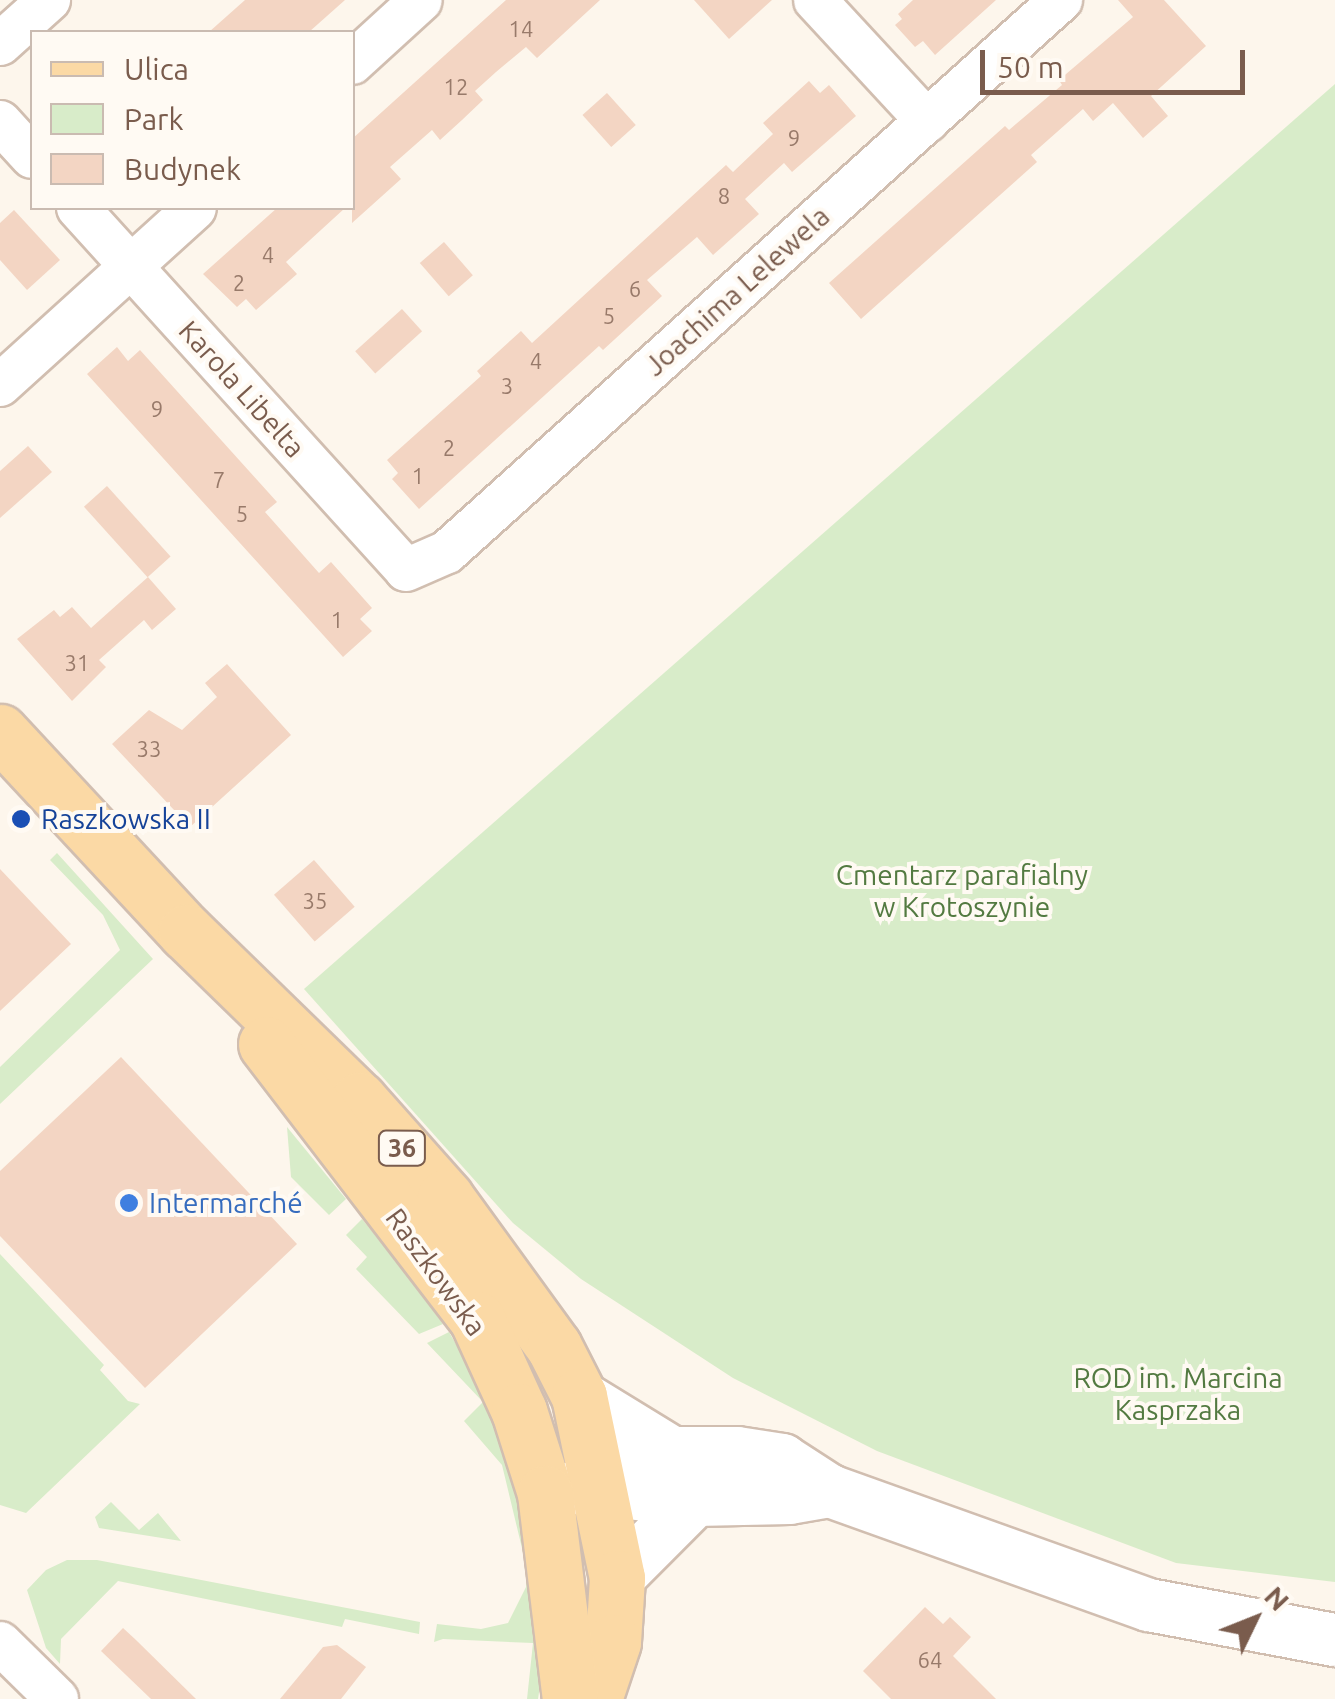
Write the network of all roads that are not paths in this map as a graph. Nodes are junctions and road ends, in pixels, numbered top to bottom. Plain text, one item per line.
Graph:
1 (49, 0) edge
2 (421, 0) edge
3 (814, 0) edge
4 (1061, 0) edge
5 (0, 44) edge
6 (355, 60) edge
7 (926, 121) junction
8 (0, 122) edge
9 (30, 156) edge
10 (80, 210) edge
11 (193, 210) edge
12 (132, 266) junction
13 (0, 385) edge
14 (406, 570) joint
15 (0, 732) edge
16 (186, 932) junction
17 (579, 1396) junction
18 (672, 1453) junction
19 (598, 1484) junction
20 (830, 1491) junction
21 (545, 1494) junction
22 (695, 1500) junction
23 (617, 1578) junction
24 (1335, 1640) edge
25 (0, 1643) edge
26 (58, 1699) edge
27 (570, 1699) edge
28 (594, 1699) edge

1 - 5 street
2 - 6 street
3 - 7 street
4 - 7 street, Joachima Lelewela
7 - 14 street, Joachima Lelewela
8 - 9 street
10 - 12 street, Karola Libelta
11 - 12 street
12 - 13 street
12 - 14 street, Karola Libelta
15 - 16 main road, Raszkowska / 36
16 - 17 main road, Raszkowska / 36
16 - 21 main road, Raszkowska / 36
17 - 18 street
17 - 19 main road, Raszkowska / 36
18 - 19 street
18 - 20 street
19 - 21 street
19 - 22 street
19 - 23 main road, 36
20 - 22 street
20 - 24 street
21 - 27 main road, 36
22 - 23 street
23 - 28 main road, 36
25 - 26 street

